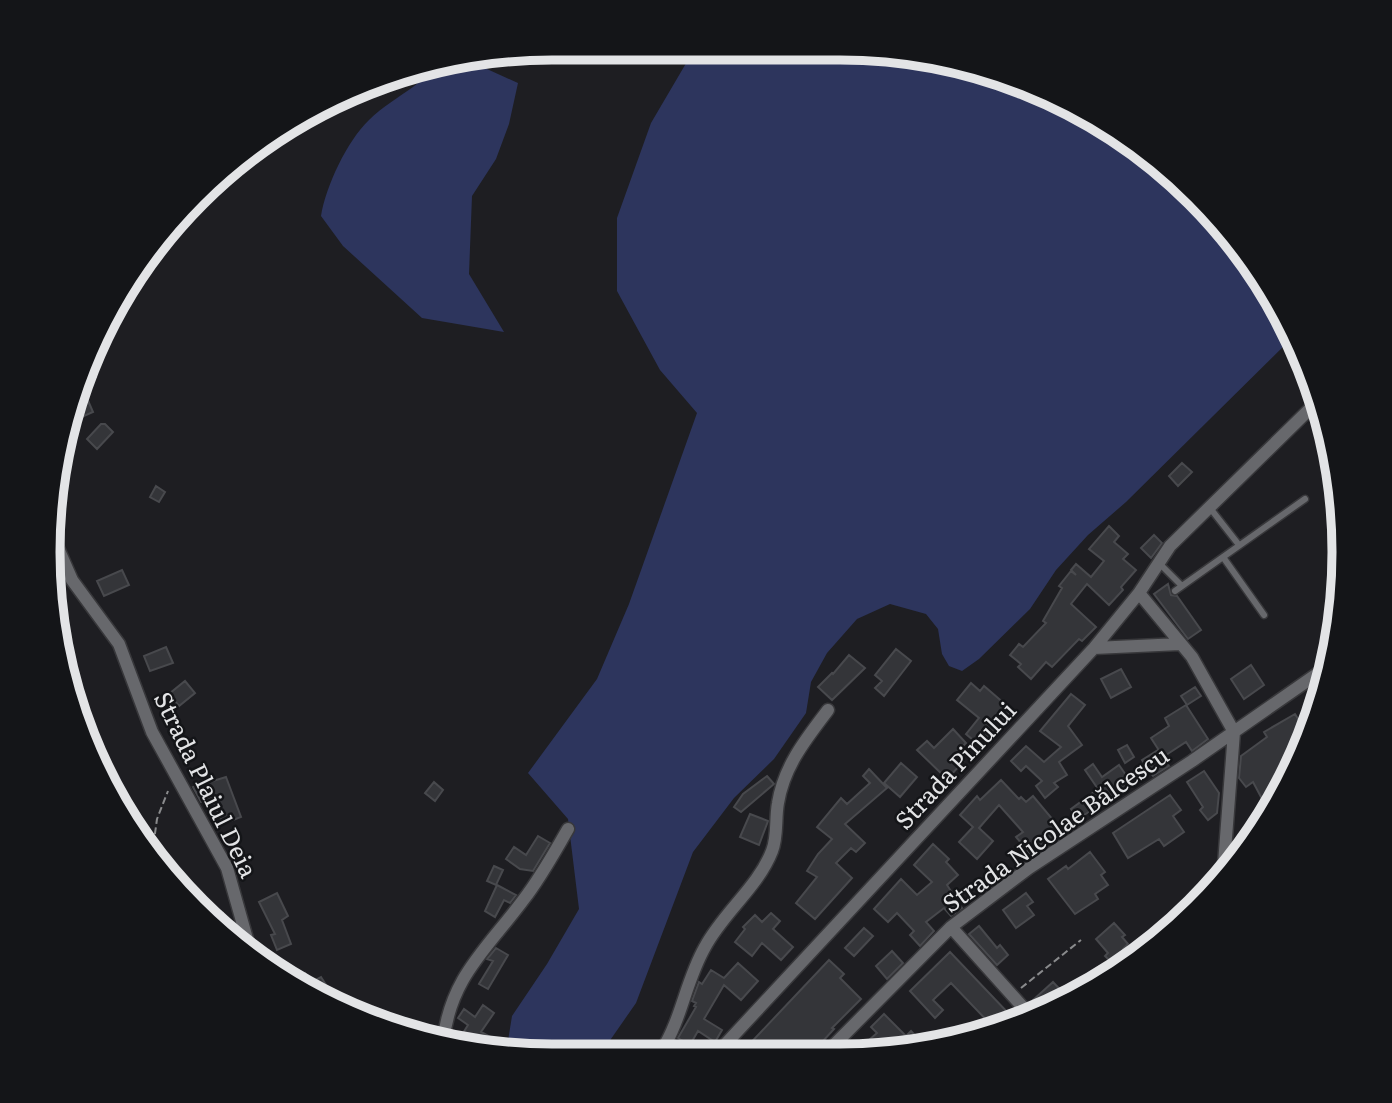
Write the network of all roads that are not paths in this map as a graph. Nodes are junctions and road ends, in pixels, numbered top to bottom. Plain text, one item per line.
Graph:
1 (1311, 407) edge
2 (1305, 499) dead end
3 (1210, 508) junction
4 (1239, 545) junction
5 (60, 553) edge
6 (1223, 557) junction
7 (1158, 561) junction
8 (1182, 586) junction
9 (1175, 591) dead end
10 (1139, 593) junction
11 (1265, 615) dead end
12 (1180, 644) junction
13 (1094, 648) junction
14 (1317, 674) edge
15 (828, 710) dead end
16 (1234, 732) junction
17 (568, 829) dead end
18 (1224, 859) edge
19 (951, 927) junction
20 (247, 938) edge
21 (1023, 1008) edge
22 (444, 1031) edge
23 (665, 1044) edge
24 (726, 1044) edge
25 (835, 1044) edge

1 - 3 street, Strada Pinului
2 - 4 lane
3 - 4 lane
3 - 7 street, Strada Pinului
4 - 6 lane
5 - 20 street, Strada Plaiul Deia
6 - 8 lane
6 - 11 lane
7 - 8 lane
7 - 10 street, Strada Pinului
8 - 9 lane
10 - 12 street
10 - 13 street, Strada Pinului
12 - 13 street
12 - 16 street
13 - 24 street, Strada Pinului
14 - 16 street, Strada Nicolae Bălcescu
15 - 23 street
16 - 18 street
16 - 19 street, Strada Nicolae Bălcescu
17 - 22 street
19 - 21 street
19 - 25 street, Strada Nicolae Bălcescu

